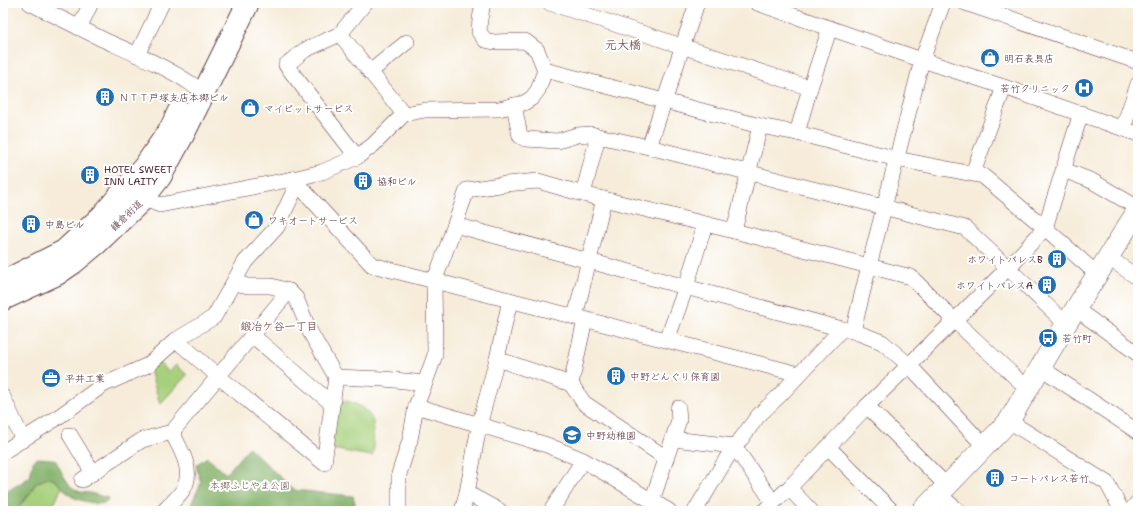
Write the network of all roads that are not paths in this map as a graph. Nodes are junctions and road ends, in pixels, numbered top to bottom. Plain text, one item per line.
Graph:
1 (30, 3) edge
2 (91, 3) edge
3 (162, 3) edge
4 (233, 3) edge
5 (248, 3) edge
6 (365, 3) edge
7 (483, 3) edge
8 (550, 3) edge
9 (697, 3) edge
10 (757, 3) edge
11 (943, 3) edge
12 (965, 3) edge
13 (79, 28) junction
14 (830, 28) junction
15 (340, 34) junction
16 (407, 42) dead end
17 (683, 46) junction
18 (137, 55) junction
19 (922, 60) junction
20 (1138, 62) edge
21 (545, 70) junction
22 (370, 72) junction
23 (1138, 84) edge
24 (192, 85) junction
25 (1004, 87) junction
26 (810, 88) junction
27 (664, 101) junction
28 (514, 106) junction
29 (1081, 113) junction
30 (404, 114) junction
31 (760, 126) junction
32 (1123, 128) junction
33 (797, 133) junction
34 (1138, 134) edge
35 (598, 136) junction
36 (648, 147) junction
37 (357, 157) junction
38 (897, 159) junction
39 (1064, 170) junction
40 (749, 173) junction
41 (973, 173) junction
42 (293, 179) junction
43 (583, 194) junction
44 (134, 195) junction
45 (604, 199) junction
46 (884, 208) junction
47 (1138, 209) edge
48 (705, 224) junction
49 (455, 225) junction
50 (1045, 228) junction
51 (734, 231) junction
52 (1108, 257) junction
53 (588, 260) junction
54 (869, 266) junction
55 (1008, 268) junction
56 (1097, 274) junction
57 (1138, 278) edge
58 (3, 282) edge
59 (434, 282) junction
60 (234, 283) junction
61 (686, 287) junction
62 (289, 291) junction
63 (3, 299) edge
64 (510, 300) junction
65 (1071, 317) junction
66 (580, 318) junction
67 (955, 320) junction
68 (847, 330) junction
69 (252, 335) junction
70 (176, 340) junction
71 (667, 340) junction
72 (1138, 354) edge
73 (497, 359) junction
74 (909, 365) junction
75 (1041, 368) junction
76 (799, 374) junction
77 (218, 376) junction
78 (336, 377) junction
79 (426, 383) junction
80 (571, 384) junction
81 (1028, 389) junction
82 (3, 397) edge
83 (332, 404) junction
84 (416, 406) junction
85 (867, 406) junction
86 (678, 408) dead end
87 (1009, 421) junction
88 (479, 426) junction
89 (172, 432) junction
90 (1138, 432) edge
91 (70, 435) dead end
92 (673, 439) junction
93 (23, 440) junction
94 (734, 446) junction
95 (828, 447) junction
96 (985, 447) junction
97 (3, 452) edge
98 (666, 458) junction
99 (583, 460) junction
100 (789, 488) junction
101 (943, 491) junction
102 (467, 492) junction
103 (652, 501) junction
104 (1138, 502) edge
105 (769, 506) edge
106 (164, 511) edge
107 (398, 511) edge
108 (462, 511) edge
109 (500, 511) edge
110 (551, 511) edge
111 (669, 511) edge
112 (695, 511) edge
113 (811, 511) edge
114 (892, 511) edge
115 (922, 511) edge
116 (959, 511) edge
117 (1122, 511) edge
118 (1130, 511) edge

1 - 13 street
2 - 13 street
3 - 18 street
4 - 24 main road, 鎌倉街道
5 - 44 main road, 鎌倉街道
6 - 15 street
7 - 21 street
8 - 17 street
9 - 17 street
10 - 14 street
11 - 19 street
12 - 20 street
13 - 18 street
14 - 19 street
14 - 26 street
15 - 22 street
15 - 37 street
16 - 22 street
17 - 26 street
17 - 27 street
18 - 24 street
19 - 25 street
19 - 38 street
21 - 27 street
21 - 28 street
22 - 30 street
23 - 32 street
24 - 44 main road, 鎌倉街道
25 - 29 street
25 - 41 street
26 - 33 street
27 - 31 street
27 - 36 street
28 - 30 street
28 - 35 street
29 - 32 street
29 - 39 street
30 - 37 street
31 - 33 street
31 - 40 street
32 - 34 street
33 - 38 street
35 - 36 street
35 - 43 street
36 - 40 street
37 - 42 street
38 - 41 street
38 - 46 street
39 - 47 street
39 - 50 street
40 - 46 street
40 - 51 street
41 - 50 street
42 - 44 street
42 - 59 street
42 - 60 street
43 - 45 street
43 - 49 street
44 - 58 main road, 鎌倉街道
44 - 63 main road, 鎌倉街道
45 - 48 street
45 - 53 street
46 - 54 street
46 - 55 street
47 - 52 street
48 - 51 street
48 - 61 street
49 - 53 street
49 - 59 street
50 - 55 street
50 - 56 street
51 - 54 street
52 - 56 street
52 - 57 street
53 - 61 street
53 - 66 street
54 - 67 street
54 - 68 street
55 - 65 street
55 - 67 street
56 - 65 street
59 - 64 street
59 - 79 street
60 - 62 street
60 - 70 street
61 - 68 street
61 - 71 street
62 - 69 street
62 - 78 street
64 - 66 street
64 - 73 street
65 - 72 street
65 - 75 street
66 - 71 street
66 - 80 street
67 - 74 street
67 - 81 street
68 - 74 street
68 - 76 street
69 - 77 street
69 - 83 street
70 - 77 street
70 - 93 street
71 - 76 street
73 - 80 street
73 - 88 street
74 - 85 street
74 - 96 street
75 - 81 street
75 - 90 street
76 - 94 street
77 - 83 street
77 - 89 street
78 - 79 street
78 - 83 street
79 - 84 street
80 - 98 street
81 - 87 street
82 - 93 street
84 - 88 street
84 - 107 street
85 - 95 street
85 - 101 street
86 - 92 street
87 - 96 street
87 - 117 street
88 - 99 street
88 - 102 street
89 - 91 street
89 - 106 street
92 - 94 street
92 - 98 street
93 - 97 street
94 - 105 street
94 - 112 street
95 - 100 street
95 - 114 street
96 - 101 street
98 - 103 street
99 - 103 street
99 - 110 street
100 - 105 street
100 - 113 street
101 - 115 street
101 - 116 street
102 - 108 street
102 - 109 street
103 - 111 street
104 - 118 street

